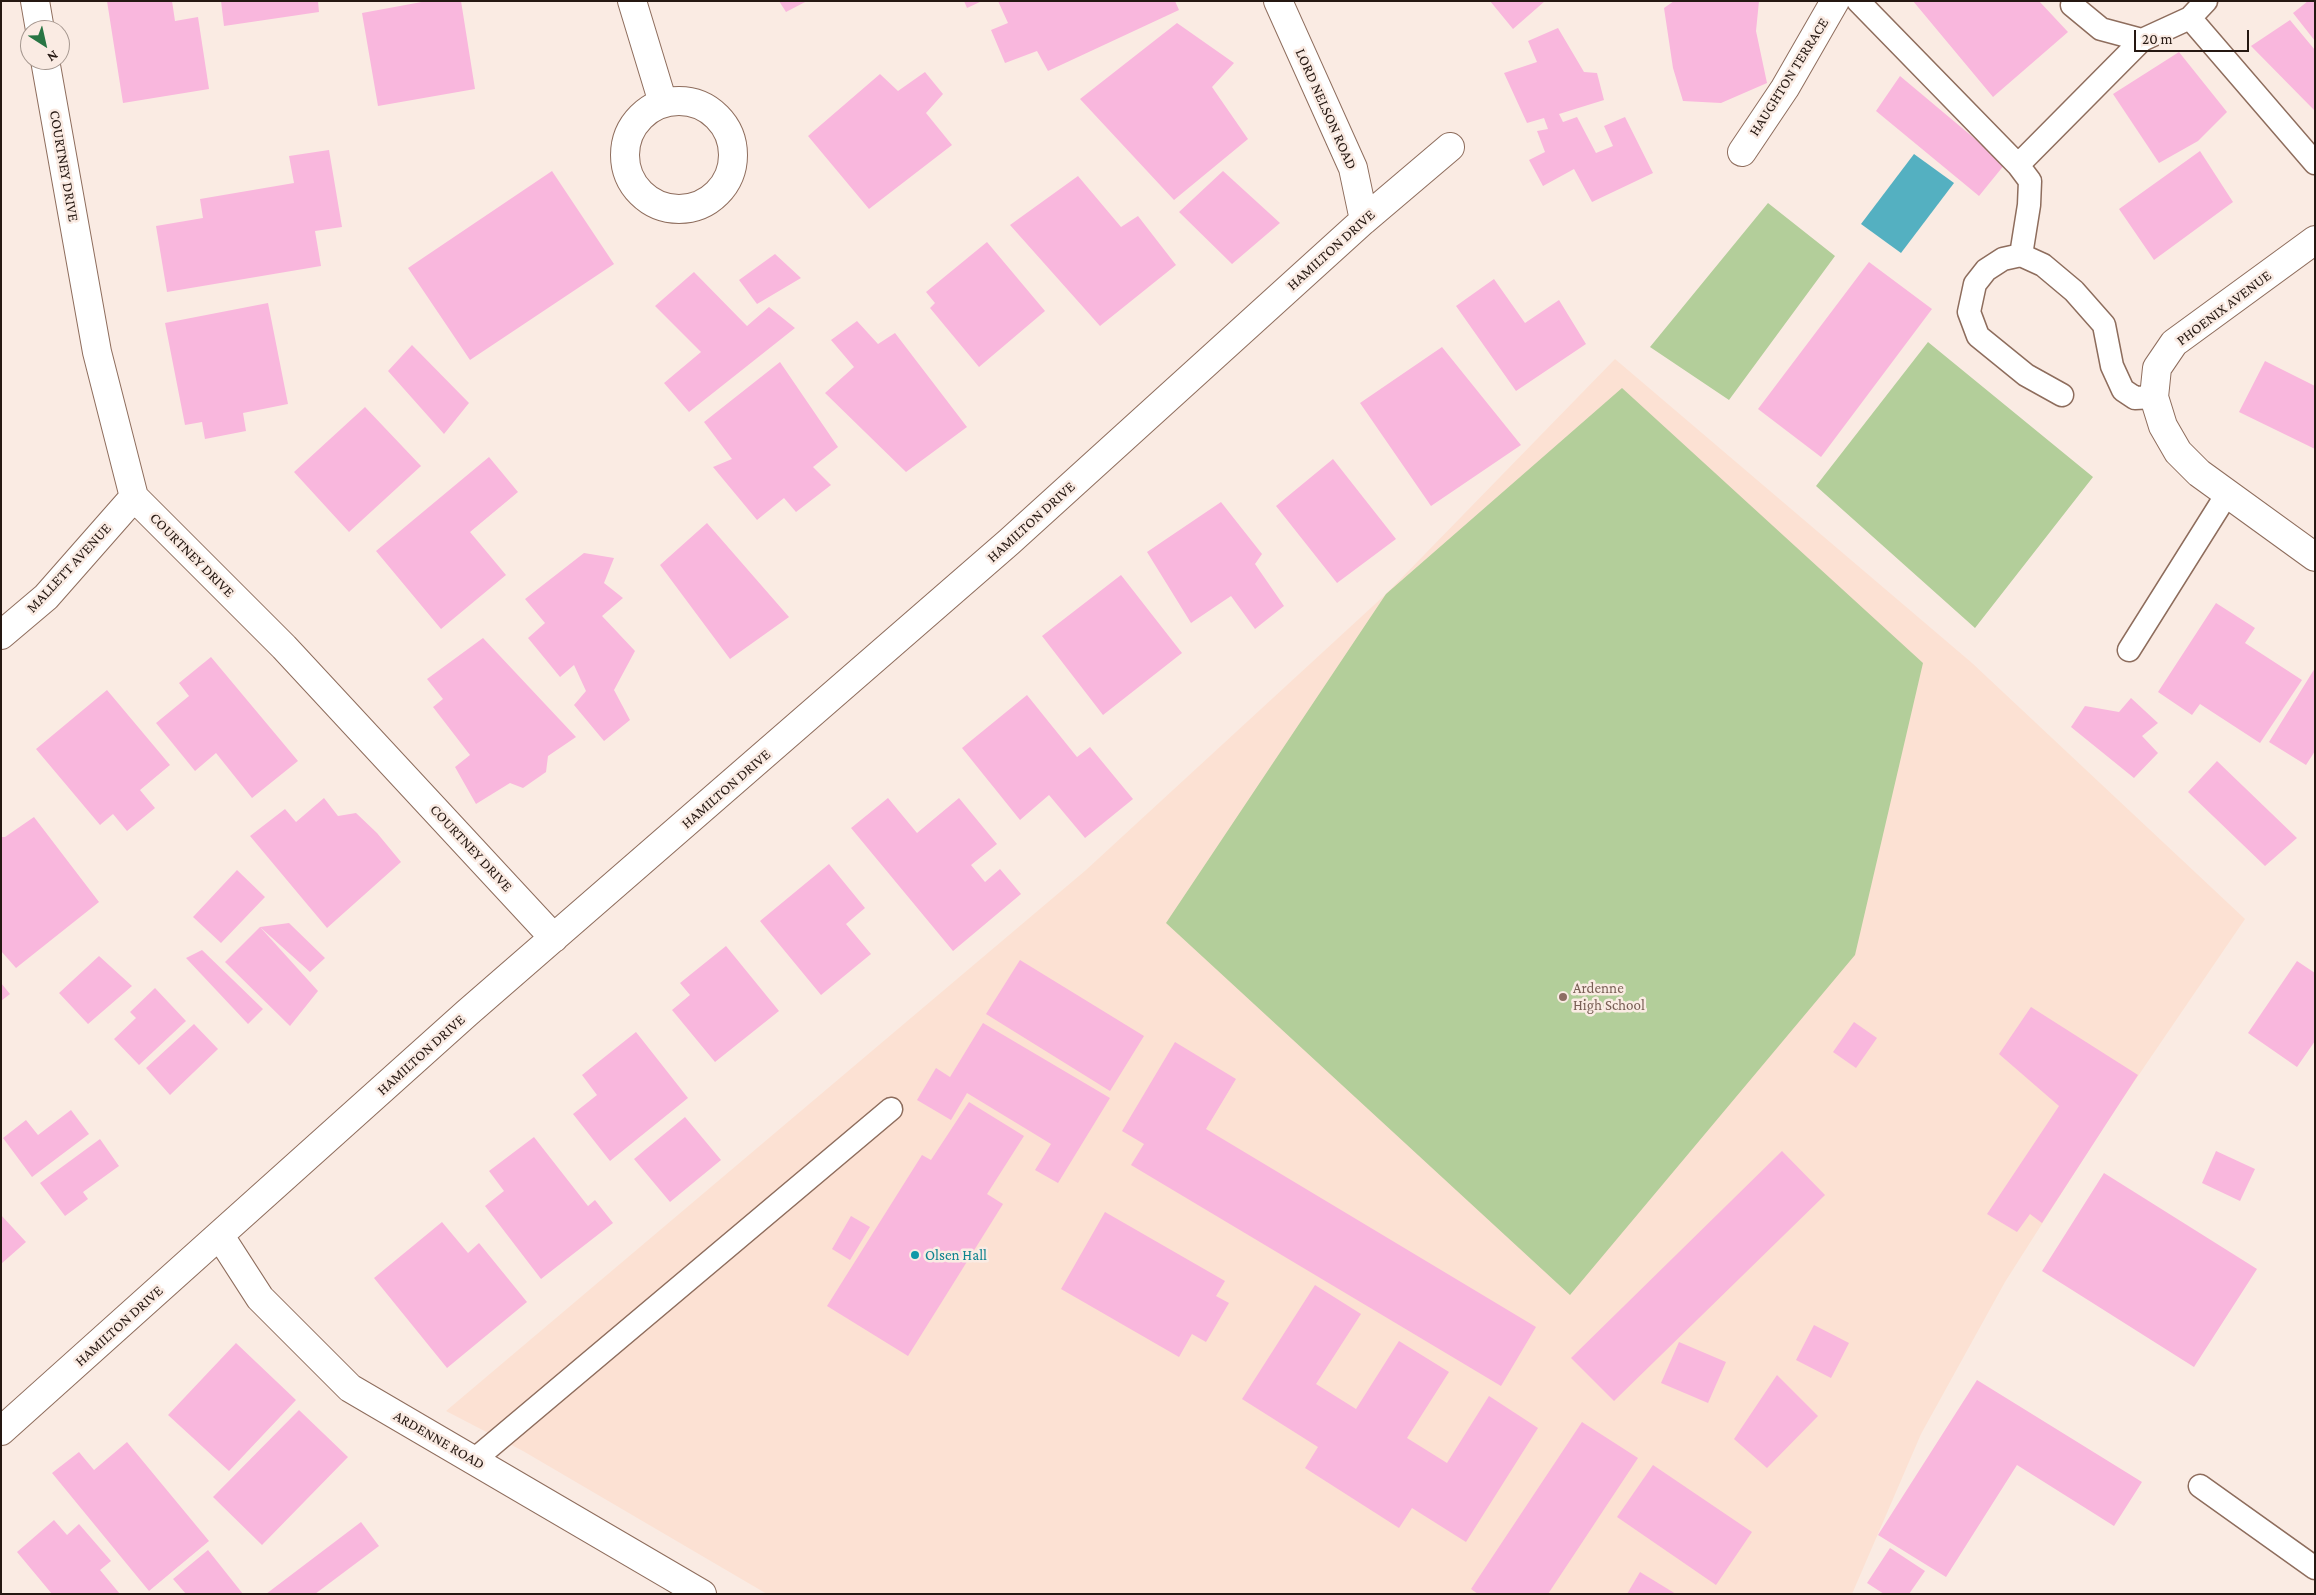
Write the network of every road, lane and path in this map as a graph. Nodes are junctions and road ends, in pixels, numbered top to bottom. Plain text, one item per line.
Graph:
1 (35, 1) edge
2 (632, 1) edge
3 (1278, 1) edge
4 (1835, 1) edge
5 (1858, 1) edge
6 (2206, 1) edge
7 (2072, 5) dead end
8 (2190, 18) junction
9 (38, 20) edge
10 (2142, 40) junction
11 (47, 70) edge
12 (663, 103) dead end
13 (1450, 147) dead end
14 (1742, 152) dead end
15 (2315, 164) edge
16 (2018, 165) junction
17 (1364, 220) junction
18 (2315, 240) edge
19 (2021, 255) junction
20 (2062, 395) dead end
21 (2154, 397) junction
22 (2227, 494) junction
23 (134, 497) junction
24 (2315, 557) edge
25 (1, 636) edge
26 (2129, 650) dead end
27 (554, 938) junction
28 (891, 1110) dead end
29 (220, 1236) junction
30 (1, 1430) edge
31 (474, 1460) junction
32 (2200, 1486) dead end
33 (2315, 1568) edge
34 (702, 1594) edge

1 - 9 street
2 - 12 street
3 - 17 street, LORD NELSON ROAD
4 - 14 street, HAUGHTON TERRACE
5 - 16 lane
6 - 8 lane
7 - 10 lane
8 - 10 lane
8 - 15 lane
10 - 16 lane
11 - 23 street, COURTNEY DRIVE
13 - 17 street, HAMILTON DRIVE
16 - 19 lane
17 - 27 street, HAMILTON DRIVE
18 - 21 street, PHOENIX AVENUE
19 - 20 lane
19 - 21 lane
21 - 22 street, PHOENIX AVENUE
22 - 24 street, PHOENIX AVENUE
22 - 26 lane
23 - 25 street, MALLETT AVENUE
23 - 27 street, COURTNEY DRIVE
27 - 29 street, HAMILTON DRIVE
28 - 31 lane
29 - 30 street, HAMILTON DRIVE
29 - 31 street, ARDENNE ROAD
31 - 34 street, ARDENNE ROAD
32 - 33 lane

